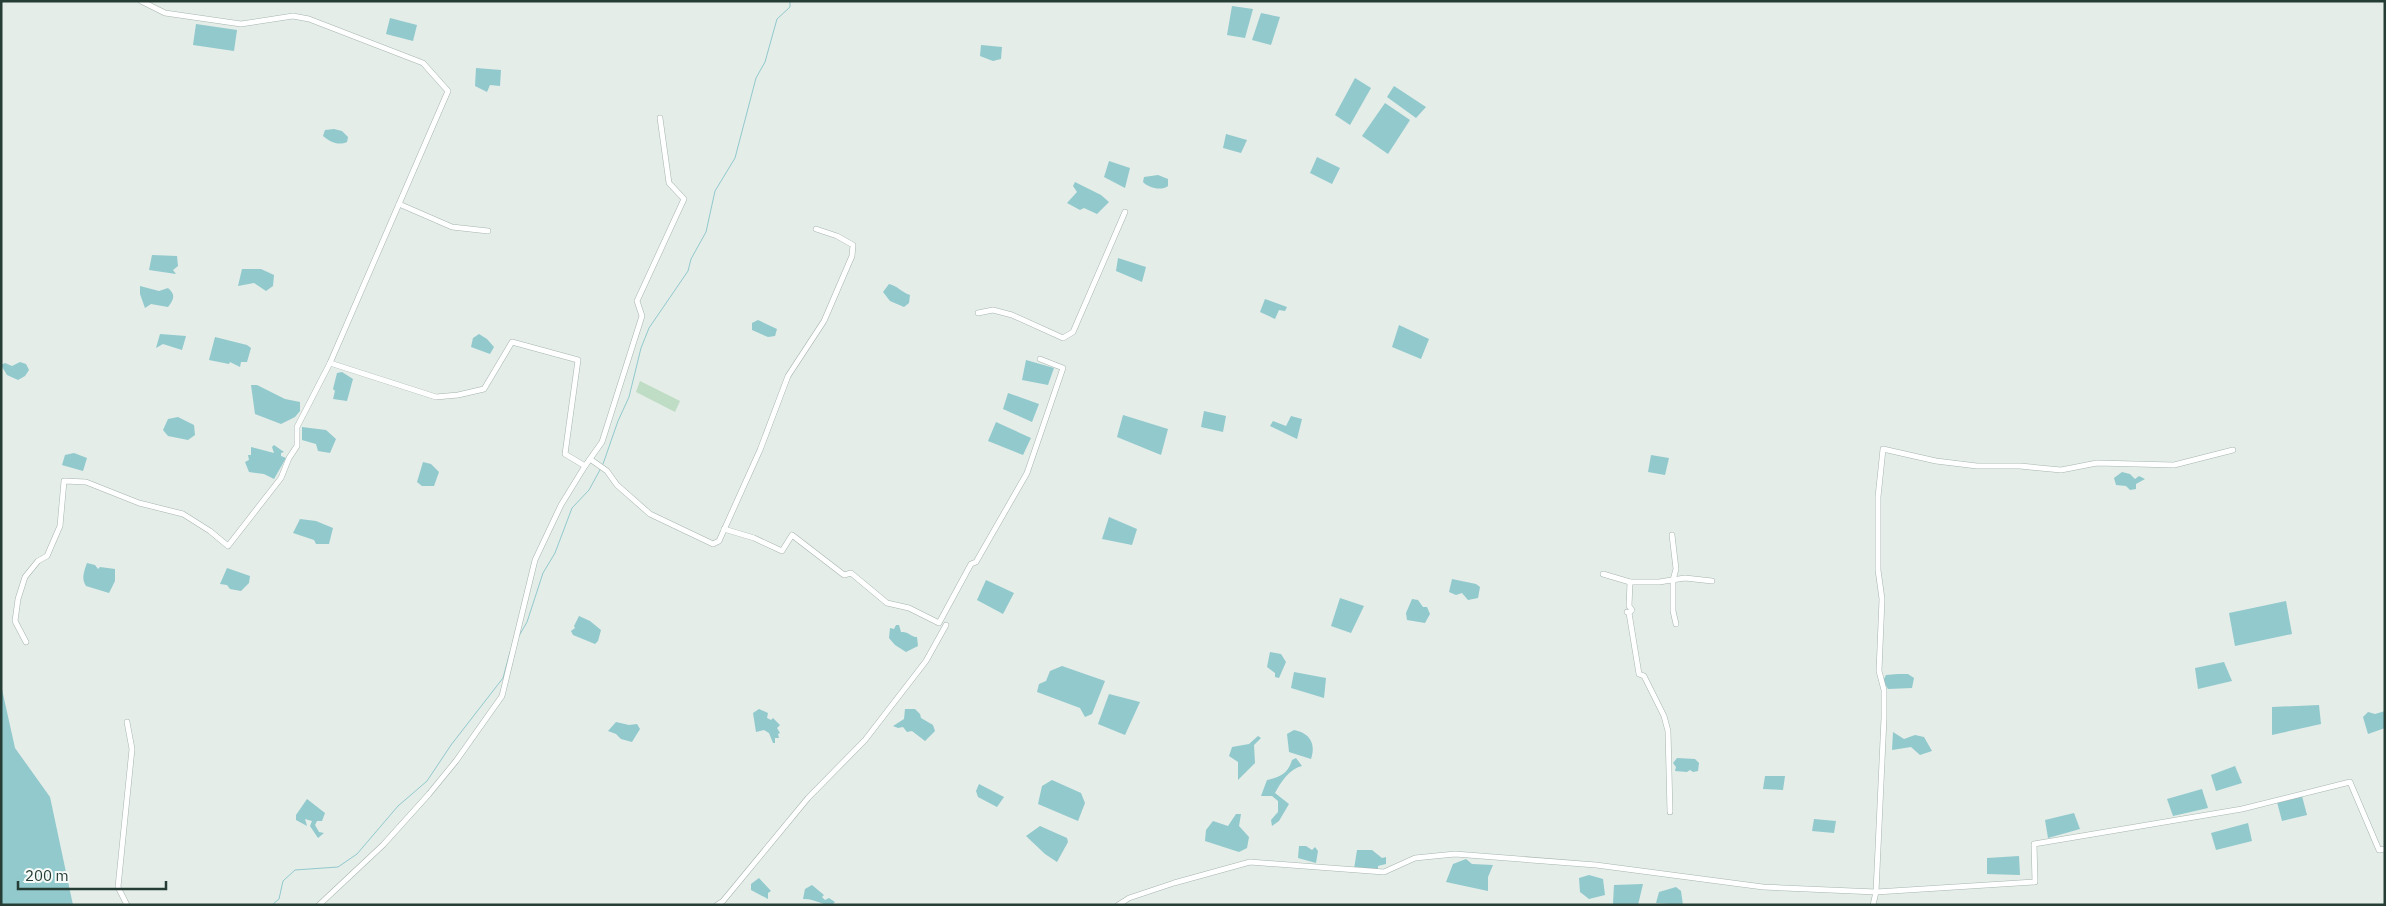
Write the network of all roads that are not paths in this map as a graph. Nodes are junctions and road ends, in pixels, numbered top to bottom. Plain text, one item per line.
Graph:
1 (141, 1) edge
2 (660, 118) dead end
3 (399, 204) junction
4 (1125, 212) dead end
5 (816, 229) dead end
6 (488, 231) dead end
7 (978, 313) dead end
8 (1040, 359) dead end
9 (330, 363) junction
10 (2233, 450) dead end
11 (590, 459) junction
12 (585, 466) junction
13 (724, 530) junction
14 (1672, 535) dead end
15 (1603, 574) dead end
16 (1673, 580) junction
17 (1712, 581) dead end
18 (1630, 582) junction
19 (1676, 624) dead end
20 (946, 625) dead end
21 (26, 642) dead end
22 (127, 722) dead end
23 (1670, 812) dead end
24 (2385, 849) edge
25 (1876, 892) junction
26 (127, 905) edge
27 (319, 905) edge
28 (717, 905) edge
29 (1118, 905) edge
30 (1873, 905) edge

1 - 3 street
2 - 11 street
3 - 6 street
3 - 9 street
4 - 7 street
5 - 13 street
8 - 13 street
9 - 12 street
9 - 21 street
10 - 25 street
11 - 12 street
11 - 13 street
12 - 27 street
14 - 16 street
15 - 18 street
16 - 17 street
16 - 18 street
16 - 19 street
18 - 23 street
20 - 28 street
22 - 26 street
24 - 25 street
25 - 29 street
25 - 30 street

